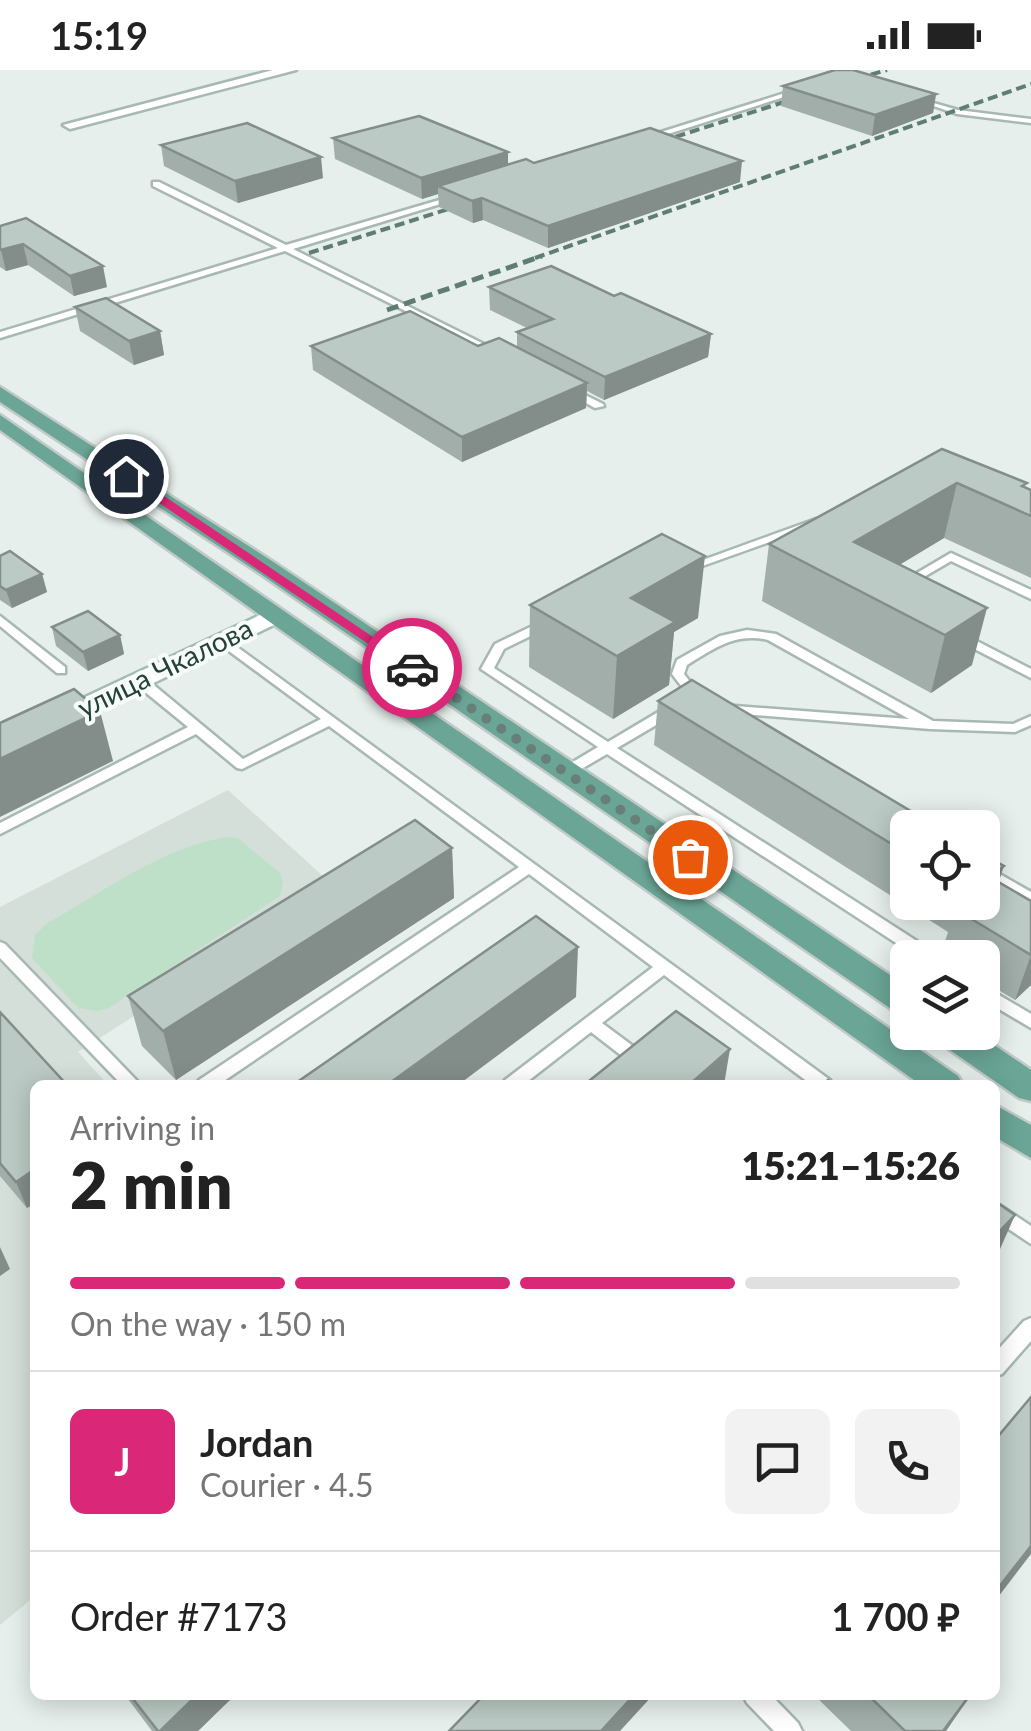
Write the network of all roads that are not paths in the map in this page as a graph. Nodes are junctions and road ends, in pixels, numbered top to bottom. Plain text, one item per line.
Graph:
1 (289, 70) edge
2 (809, 88) edge
3 (904, 95) edge
4 (1031, 121) edge
5 (70, 125) dead end
6 (642, 139) edge
7 (156, 184) dead end
8 (474, 191) edge
9 (288, 248) junction
10 (0, 335) edge
11 (502, 355) edge
12 (566, 389) edge
13 (0, 392) edge
14 (599, 406) dead end
15 (0, 421) edge
16 (825, 519) edge
17 (966, 548) dead end
18 (951, 556) junction
19 (676, 572) edge
20 (892, 592) edge
21 (1031, 595) edge
22 (276, 616) junction
23 (0, 620) edge
24 (554, 620) edge
25 (943, 628) edge
26 (222, 640) junction
27 (61, 670) dead end
28 (1031, 674) edge
29 (139, 680) junction
30 (700, 707) junction
31 (1031, 720) edge
32 (328, 721) junction
33 (930, 725) junction
34 (197, 728) junction
35 (773, 740) edge
36 (0, 748) edge
37 (606, 748) junction
38 (566, 772) junction
39 (532, 794) junction
40 (0, 828) edge
41 (528, 868) junction
42 (1000, 880) edge
43 (1031, 899) edge
44 (903, 940) edge
45 (0, 948) edge
46 (663, 967) junction
47 (890, 992) edge
48 (1000, 1002) edge
49 (1031, 1022) edge
50 (591, 1023) junction
51 (975, 1050) edge
52 (128, 1080) edge
53 (212, 1080) edge
54 (517, 1080) edge
55 (622, 1080) edge
56 (811, 1080) edge
57 (939, 1080) edge
58 (1031, 1088) edge
59 (1000, 1122) edge
60 (1031, 1144) edge
61 (1000, 1214) edge
62 (1031, 1236) edge
63 (1031, 1327) edge
64 (1000, 1361) edge
65 (760, 1700) edge
66 (790, 1731) edge

1 - 5 street
2 - 6 lane
3 - 4 lane
7 - 9 lane
8 - 9 lane
9 - 10 lane
9 - 11 lane
12 - 14 lane
13 - 38 main road
15 - 22 main road
16 - 19 lane
17 - 18 lane
18 - 20 lane
18 - 21 lane
22 - 26 street, улица Чкалова
22 - 39 main road
23 - 27 lane
24 - 37 lane
25 - 28 lane
26 - 29 street, улица Чкалова
26 - 32 lane
29 - 34 lane
29 - 36 street, улица Чкалова
30 - 33 lane
30 - 33 lane
30 - 35 street
30 - 37 lane
31 - 33 lane
32 - 34 lane
32 - 41 lane
34 - 40 lane
37 - 38 lane
37 - 44 lane
38 - 39 main road
38 - 47 main road
39 - 57 main road
41 - 46 lane
41 - 53 lane
42 - 43 lane
45 - 52 lane
46 - 50 lane
46 - 56 lane
48 - 49 lane
50 - 54 lane
50 - 55 lane
51 - 58 main road
59 - 60 main road
61 - 62 lane
63 - 64 lane
65 - 66 lane

